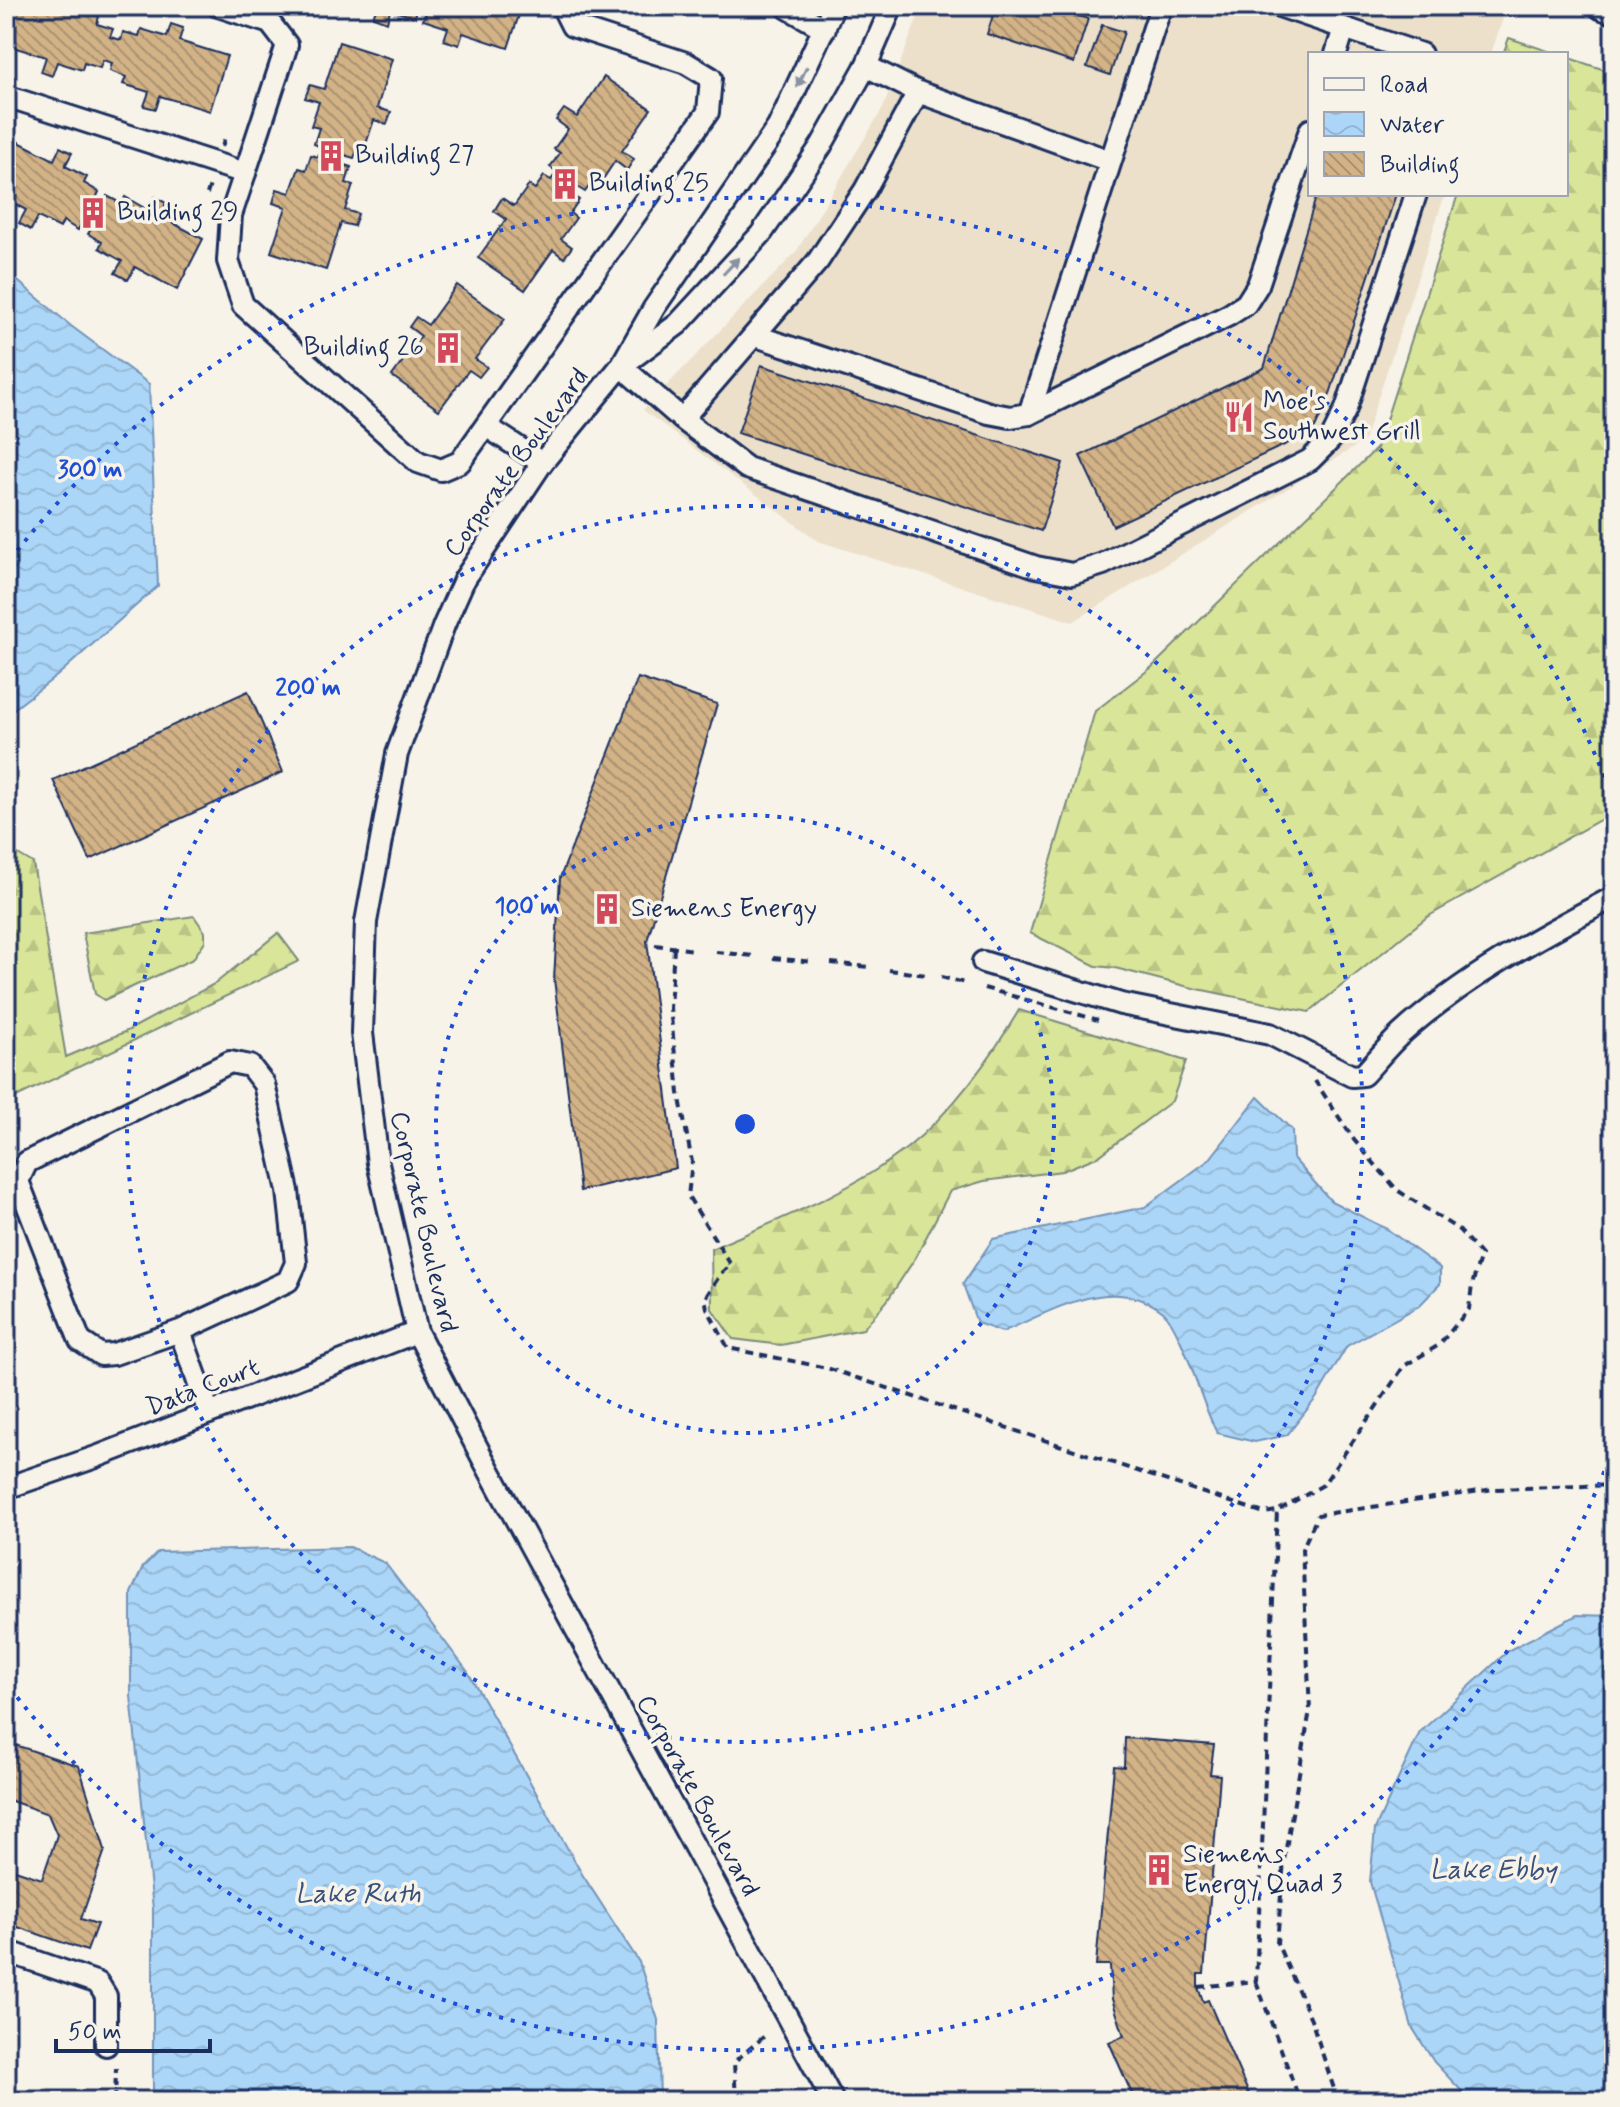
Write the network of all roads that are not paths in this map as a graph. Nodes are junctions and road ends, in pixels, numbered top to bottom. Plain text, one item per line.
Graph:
1 (218, 6) edge
2 (562, 6) edge
3 (789, 6) edge
4 (834, 6) edge
5 (892, 6) edge
6 (1161, 6) edge
7 (1279, 6) edge
8 (1603, 6) edge
9 (1614, 10) edge
10 (1344, 28) junction
11 (825, 29) junction
12 (1337, 52) edge
13 (1415, 52) edge
14 (866, 66) junction
15 (918, 92) junction
16 (6, 96) edge
17 (1308, 136) edge
18 (1110, 161) junction
19 (245, 173) junction
20 (1415, 196) edge
21 (756, 336) junction
22 (621, 366) junction
23 (1029, 414) junction
24 (682, 419) junction
25 (486, 426) junction
26 (542, 463) junction
27 (1614, 897) edge
28 (983, 962) dead end
29 (180, 1331) junction
30 (417, 1332) junction
31 (209, 1413) junction
32 (6, 1488) edge
33 (6, 1951) edge
34 (106, 2045) dead end
35 (833, 2101) edge

1 - 19 street
2 - 25 street
3 - 11 street
4 - 11 street, Corporate Boulevard
5 - 14 street, Corporate Boulevard
6 - 18 street
7 - 10 street
8 - 9 main road
10 - 12 street
10 - 13 street
11 -> 22 street, Corporate Boulevard
14 - 15 street
22 -> 14 street, Corporate Boulevard
15 - 18 street
15 - 21 street
16 - 19 street
17 - 23 street
18 - 23 street
19 - 25 street
20 - 24 street
21 - 23 street
21 - 24 street
22 - 24 street
22 - 26 street, Corporate Boulevard
25 - 26 street
26 - 30 street, Corporate Boulevard
27 - 28 street
29 - 29 street
29 - 31 street
30 - 31 street, Data Court
30 - 35 street, Corporate Boulevard
31 - 32 street, Data Court
33 - 34 street

